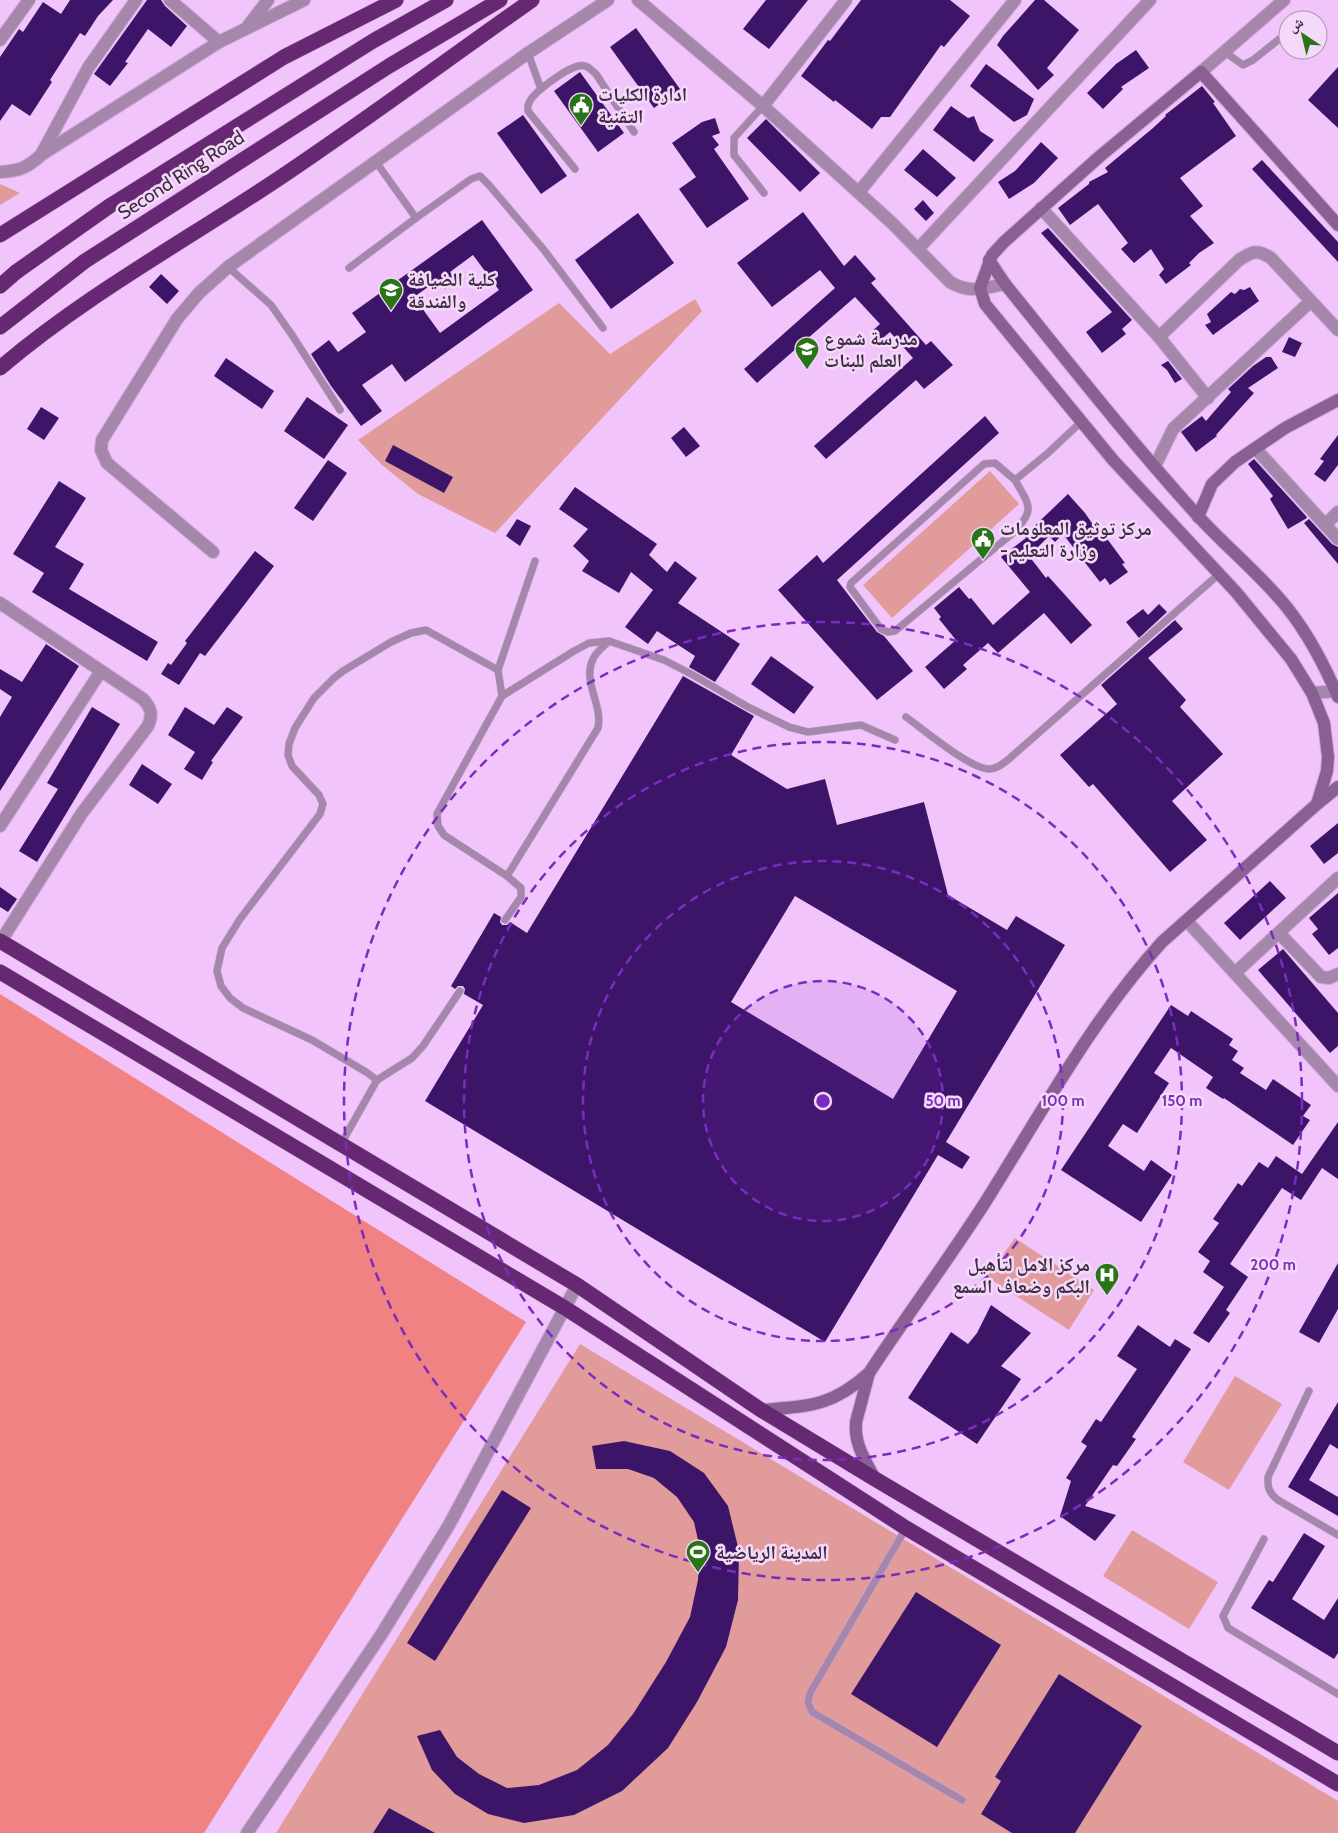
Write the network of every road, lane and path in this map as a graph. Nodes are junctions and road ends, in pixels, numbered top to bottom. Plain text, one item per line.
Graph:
1 (29, 0) edge
2 (136, 0) edge
3 (170, 0) edge
4 (268, 0) edge
5 (304, 0) edge
6 (396, 0) edge
7 (446, 0) edge
8 (500, 0) edge
9 (532, 0) edge
10 (608, 0) edge
11 (638, 0) edge
12 (846, 0) edge
13 (1015, 0) edge
14 (1150, 0) edge
15 (1284, 0) edge
16 (246, 28) junction
17 (0, 40) edge
18 (1278, 40) edge
19 (219, 42) junction
20 (1225, 52) junction
21 (528, 54) junction
22 (1201, 72) junction
23 (541, 89) junction
24 (763, 106) junction
25 (634, 132) dead end
26 (41, 155) junction
27 (376, 162) junction
28 (575, 169) dead end
29 (0, 172) edge
30 (858, 192) junction
31 (764, 193) dead end
32 (1041, 208) junction
33 (416, 218) junction
34 (1338, 225) edge
35 (0, 235) edge
36 (918, 249) junction
37 (989, 260) junction
38 (228, 267) junction
39 (349, 268) dead end
40 (1005, 284) junction
41 (0, 286) edge
42 (980, 288) junction
43 (1311, 301) junction
44 (0, 327) edge
45 (603, 328) dead end
46 (1338, 330) edge
47 (1158, 337) junction
48 (0, 368) edge
49 (1208, 398) junction
50 (1338, 400) edge
51 (340, 410) dead end
52 (1082, 421) junction
53 (1256, 448) junction
54 (1155, 466) junction
55 (1015, 480) junction
56 (1338, 512) edge
57 (1198, 517) junction
58 (1326, 525) junction
59 (1338, 539) edge
60 (213, 552) dead end
61 (535, 561) dead end
62 (1219, 574) junction
63 (0, 603) edge
64 (608, 641) junction
65 (498, 670) junction
66 (101, 671) junction
67 (1312, 693) junction
68 (1337, 693) edge
69 (502, 696) junction
70 (906, 716) dead end
71 (894, 740) dead end
72 (1338, 787) edge
73 (1316, 804) junction
74 (0, 826) edge
75 (507, 876) junction
76 (1338, 878) edge
77 (505, 920) dead end
78 (1187, 921) junction
79 (1279, 933) junction
80 (0, 941) edge
81 (0, 972) edge
82 (1235, 973) junction
83 (1338, 974) edge
84 (460, 991) dead end
85 (377, 1080) junction
86 (1338, 1086) edge
87 (341, 1144) junction
88 (578, 1285) junction
89 (565, 1308) junction
90 (869, 1373) junction
91 (1309, 1391) dead end
92 (761, 1410) junction
93 (875, 1479) junction
94 (906, 1528) junction
95 (1338, 1535) edge
96 (1264, 1538) dead end
97 (1338, 1694) edge
98 (1338, 1753) edge
99 (1338, 1784) edge
100 (962, 1800) dead end
101 (247, 1833) edge

1 - 17 street
2 - 26 street
3 - 19 street
4 - 16 street
5 - 16 street
6 - 35 highway
7 - 41 highway
8 - 44 highway, Second Ring Road
9 - 48 highway
10 - 21 street
11 - 24 street
12 - 24 street
13 - 30 street
14 - 36 street
15 - 20 street
16 - 19 street
18 - 20 lane
19 - 26 street
20 - 22 street
21 - 23 lane
21 - 27 street
22 - 32 street
22 - 34 street
23 - 25 lane
23 - 28 lane
24 - 30 street
24 - 31 lane
26 - 29 street
27 - 33 lane
27 - 38 street
30 - 36 street
32 - 37 street
32 - 47 street
33 - 39 lane
33 - 45 lane
36 - 42 street
37 - 40 street
37 - 42 street
38 - 51 lane
38 - 60 street
40 - 42 street
40 - 54 street
42 - 52 street
43 - 46 street
43 - 47 street
43 - 49 street
47 - 49 street
49 - 54 street
50 - 53 street
52 - 55 lane
52 - 62 street
53 - 57 street
53 - 58 street
54 - 57 street
55 - 55 lane
56 - 58 street
57 - 68 street
58 - 59 street
61 - 65 lane
62 - 67 street
62 - 70 lane
63 - 66 street
64 - 69 lane
64 - 71 lane
64 - 75 lane
65 - 69 lane
65 - 85 lane
66 - 74 street
66 - 80 street
67 - 68 street
67 - 73 street
69 - 75 lane
72 - 73 street
73 - 78 street
75 - 77 lane
76 - 79 street
78 - 82 street
78 - 90 street
79 - 82 street
79 - 83 street
80 - 87 highway
81 - 89 highway
82 - 86 street
84 - 85 lane
85 - 87 lane
87 - 88 highway
88 - 89 street
88 - 92 highway
89 - 94 highway
89 - 101 street
90 - 92 street
90 - 93 street
91 - 95 lane
92 - 93 highway
93 - 98 highway
94 - 99 highway
94 - 100 lane
96 - 97 lane

